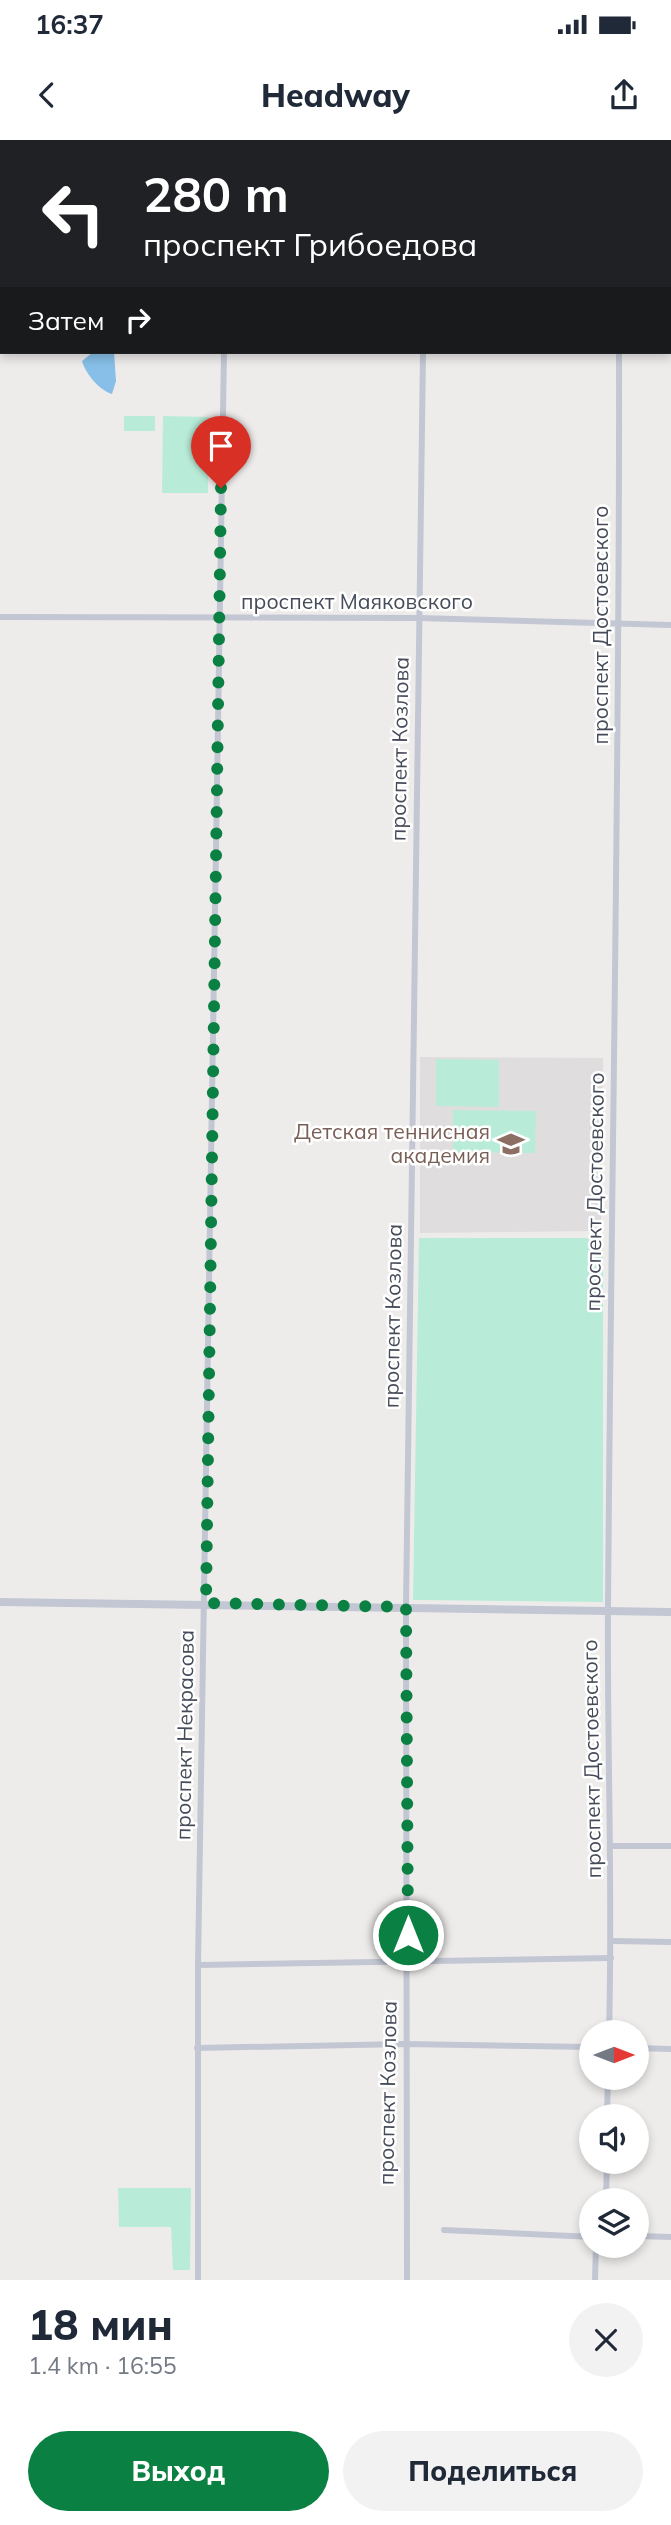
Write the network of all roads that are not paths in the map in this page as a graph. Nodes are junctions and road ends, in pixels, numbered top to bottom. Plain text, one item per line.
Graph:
1 (224, 354) edge
2 (423, 354) edge
3 (619, 354) edge
4 (0, 617) edge
5 (419, 618) junction
6 (219, 619) junction
7 (620, 625) junction
8 (671, 625) edge
9 (0, 1602) edge
10 (206, 1603) junction
11 (406, 1607) junction
12 (608, 1611) junction
13 (671, 1612) edge
14 (610, 1846) junction
15 (671, 1846) edge
16 (612, 1941) junction
17 (671, 1942) edge
18 (611, 1958) junction
19 (408, 1962) junction
20 (198, 1965) junction
21 (609, 2020) edge
22 (405, 2044) junction
23 (579, 2047) edge
24 (197, 2048) junction
25 (649, 2048) edge
26 (671, 2049) edge
27 (444, 2230) dead end
28 (579, 2235) edge
29 (649, 2236) edge
30 (671, 2237) edge
31 (596, 2258) edge
32 (198, 2280) edge
33 (407, 2280) edge
34 (595, 2280) edge

1 - 6 street, проспект Некрасова
2 - 5 street, проспект Козлова
3 - 7 street, проспект Достоевского
4 - 6 street, проспект Маяковского
5 - 6 street, проспект Маяковского
5 - 7 street, проспект Маяковского
5 - 11 street, проспект Козлова
6 - 10 street, проспект Некрасова
7 - 8 street, проспект Маяковского
7 - 12 street, проспект Достоевского
9 - 10 street
10 - 11 street
10 - 20 street, проспект Некрасова
11 - 12 street
11 - 19 street, проспект Козлова
12 - 13 street
12 - 14 street, проспект Достоевского
14 - 15 street
14 - 16 street, проспект Достоевского
16 - 17 street
16 - 18 street, проспект Достоевского
18 - 19 street
18 - 21 street, проспект Достоевского
19 - 20 street
19 - 22 street, проспект Козлова
20 - 24 street, проспект Некрасова
22 - 23 street
22 - 24 street
22 - 33 street, проспект Козлова
24 - 32 street, проспект Некрасова
25 - 26 street
27 - 28 street
29 - 30 street
31 - 34 street

